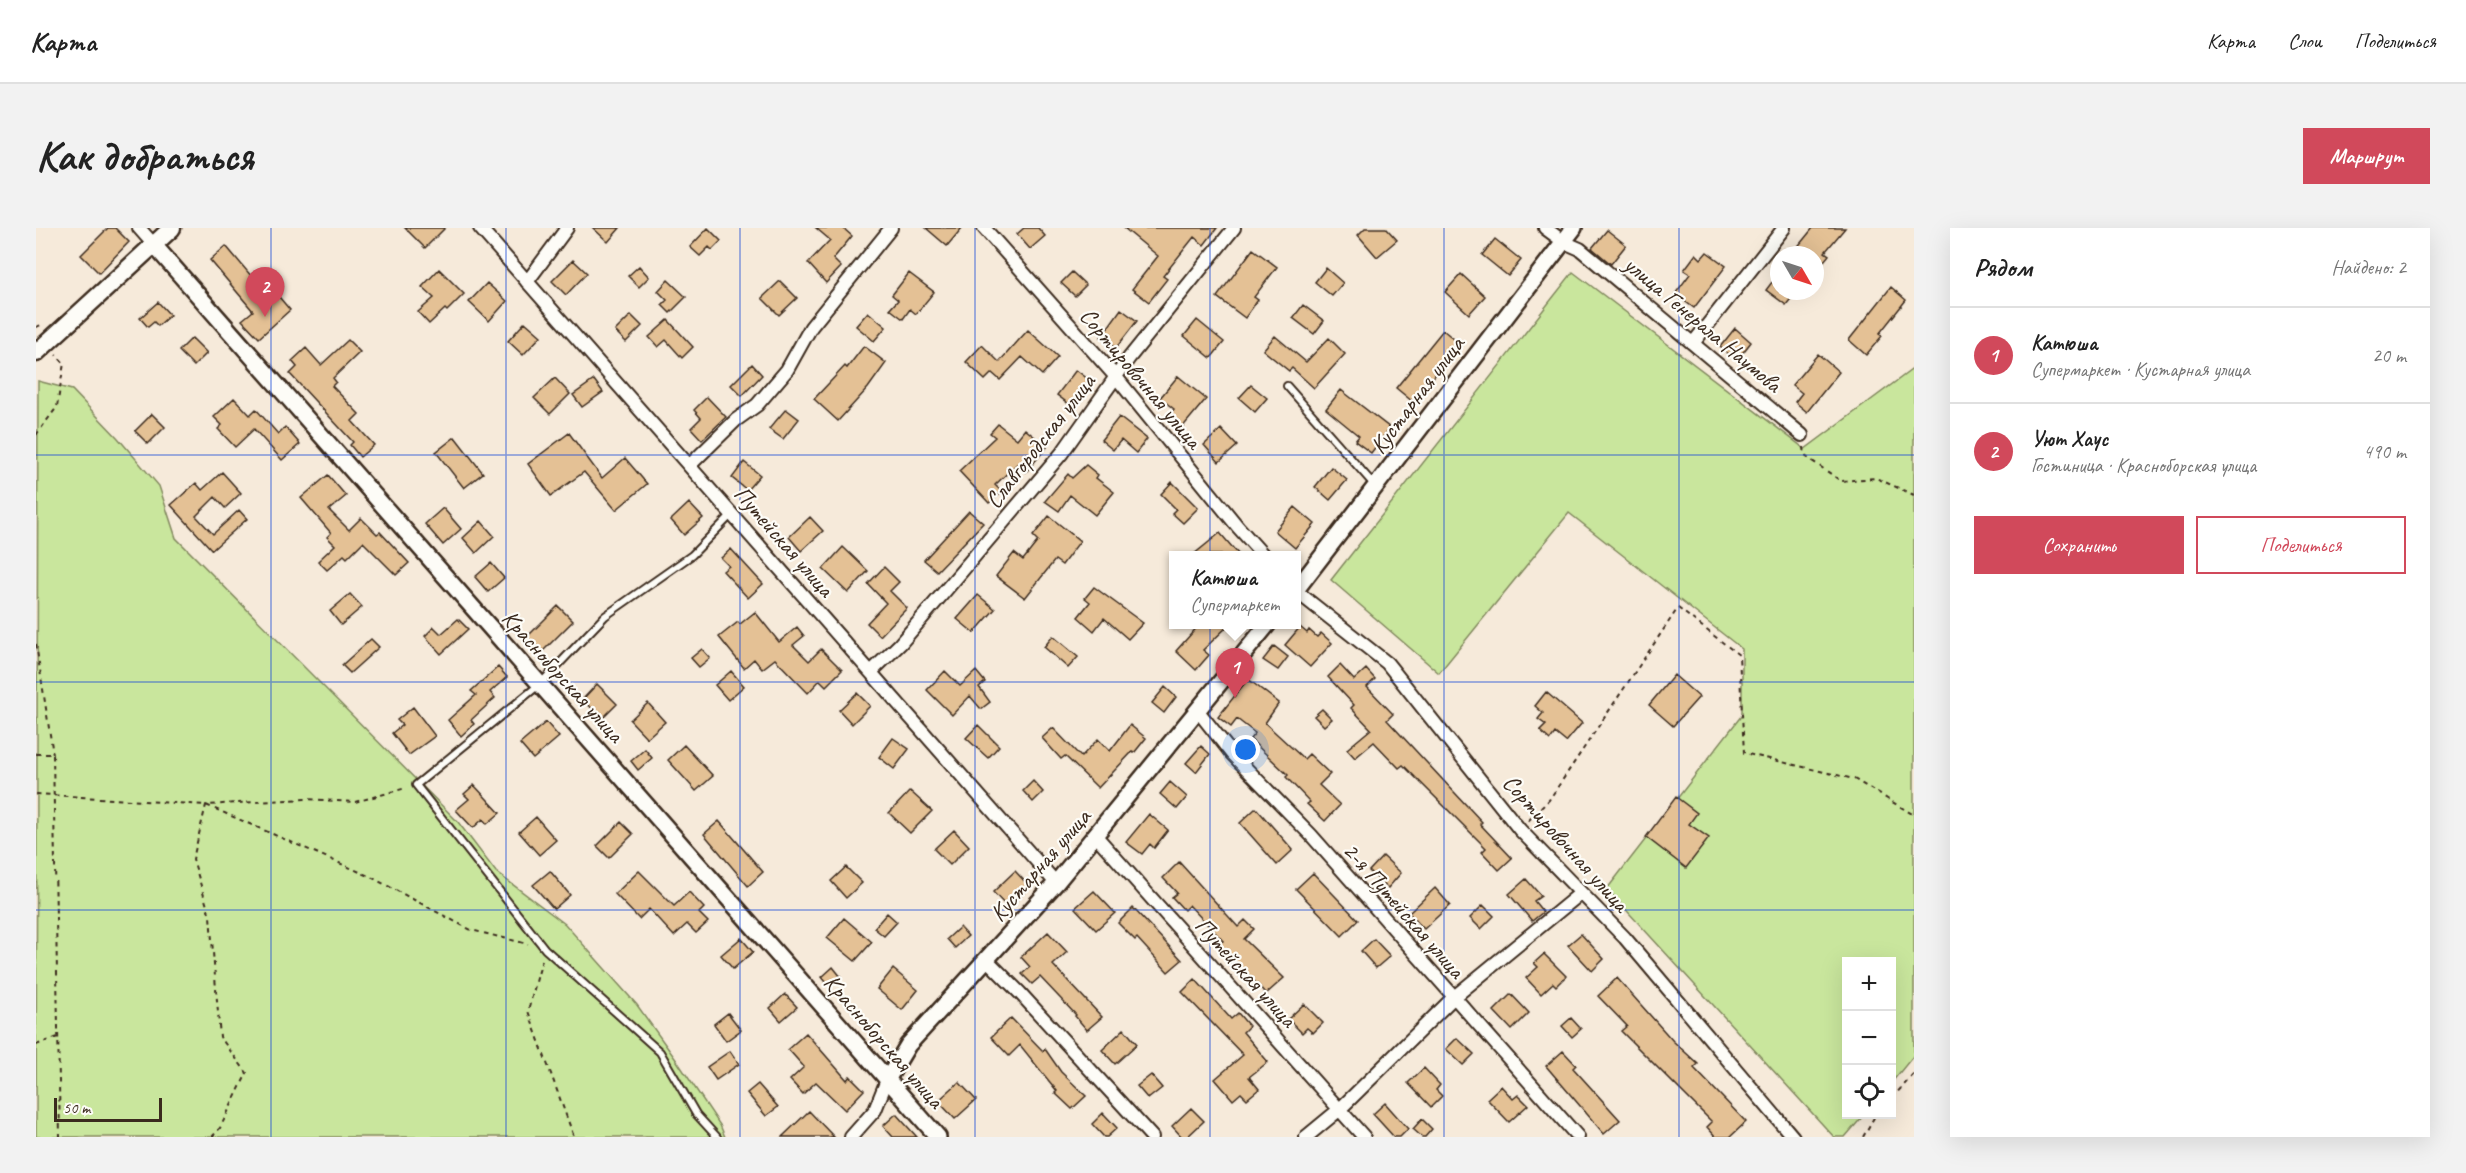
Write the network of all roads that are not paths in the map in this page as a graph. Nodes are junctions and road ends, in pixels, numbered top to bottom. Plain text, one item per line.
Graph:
1 (139, 228) edge
2 (172, 228) edge
3 (480, 228) edge
4 (567, 228) edge
5 (891, 228) edge
6 (984, 228) edge
7 (1234, 228) edge
8 (1545, 228) edge
9 (1574, 228) edge
10 (1784, 228) edge
11 (1563, 242) junction
12 (154, 245) junction
13 (527, 282) junction
14 (1694, 342) junction
15 (41, 348) edge
16 (1116, 377) junction
17 (1287, 386) dead end
18 (1802, 435) road end
19 (690, 465) junction
20 (1376, 487) junction
21 (732, 513) junction
22 (1260, 551) edge
23 (1301, 584) edge
24 (1301, 595) edge
25 (1264, 629) edge
26 (871, 672) junction
27 (540, 684) junction
28 (1198, 711) junction
29 (1096, 836) junction
30 (1056, 883) junction
31 (1581, 893) junction
32 (987, 960) junction
33 (1453, 998) junction
34 (887, 1080) junction
35 (1340, 1109) junction
36 (717, 1137) edge
37 (851, 1137) edge
38 (938, 1137) edge
39 (1152, 1137) edge
40 (1306, 1137) edge
41 (1364, 1137) edge
42 (1578, 1137) edge
43 (1792, 1137) edge

1 - 12 street
2 - 12 main road
3 - 13 street, Путейская улица
4 - 13 street
5 - 19 street
6 - 16 street, Сортировочная улица
7 - 16 street, Славгородская улица
8 - 11 street, улица Генерала Наумова
9 - 11 street, Кустарная улица
10 - 14 street
11 - 14 street, улица Генерала Наумова
11 - 20 street, Кустарная улица
12 - 15 main road
12 - 27 street, Красноборская улица
13 - 19 street, Путейская улица
14 - 18 street, улица Генерала Наумова
16 - 22 street, Сортировочная улица
16 - 26 street, Славгородская улица
17 - 20 lane
19 - 21 street, Путейская улица
20 - 23 street, Кустарная улица
21 - 26 street, Путейская улица
21 - 27 lane
24 - 31 street, Сортировочная улица
25 - 28 street, Кустарная улица
26 - 30 street, Путейская улица
27 - 34 street, Красноборская улица
27 - 36 lane
28 - 29 street, Кустарная улица
28 - 33 street, 2-я Путейская улица
29 - 30 street, Кустарная улица
29 - 35 street, Путейская улица
30 - 32 street, Кустарная улица
31 - 33 street
31 - 43 street, Сортировочная улица
32 - 34 street, Кустарная улица
32 - 39 street
33 - 35 street
33 - 42 street, 2-я Путейская улица
34 - 37 street, Кустарная улица
34 - 38 street, Красноборская улица
35 - 40 street
35 - 41 street, Путейская улица

